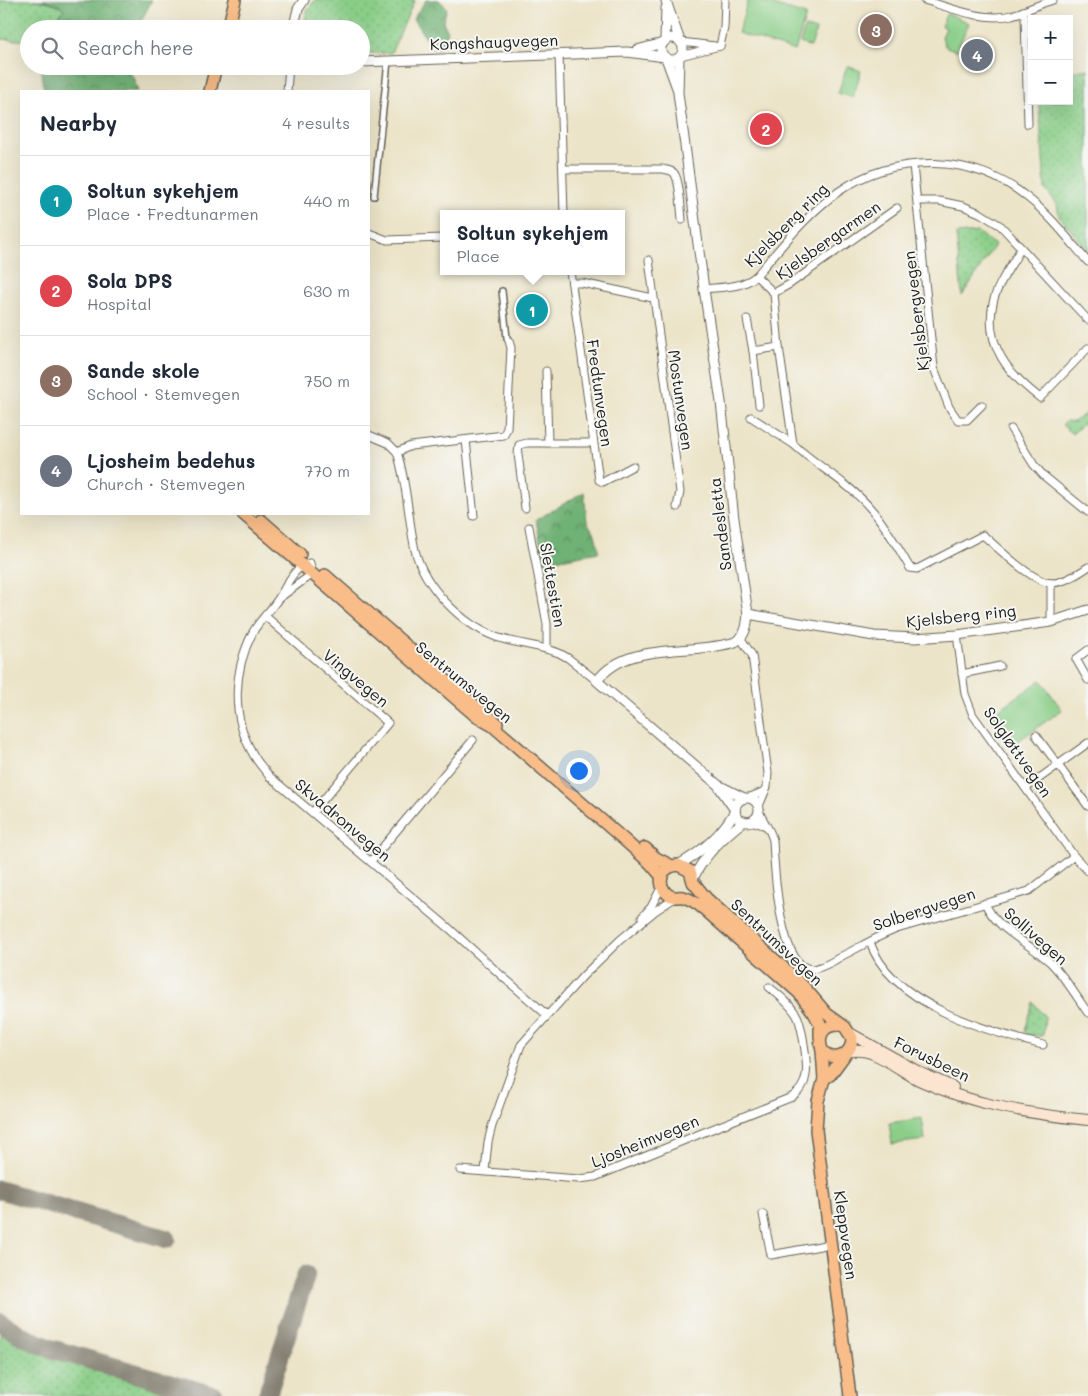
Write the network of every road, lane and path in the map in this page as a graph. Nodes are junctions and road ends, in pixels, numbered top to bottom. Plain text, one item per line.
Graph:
1 (228, 0) edge
2 (235, 0) edge
3 (304, 0) edge
4 (666, 0) edge
5 (725, 0) edge
6 (924, 0) edge
7 (1053, 0) edge
8 (1042, 1) edge
9 (1023, 11) junction
10 (225, 20) edge
11 (230, 20) edge
12 (295, 20) edge
13 (664, 42) junction
14 (680, 42) junction
15 (720, 46) junction
16 (627, 52) junction
17 (559, 55) junction
18 (680, 57) junction
19 (665, 58) junction
20 (388, 61) junction
21 (370, 62) edge
22 (214, 75) edge
23 (218, 75) edge
24 (288, 75) edge
25 (210, 90) edge
26 (214, 90) edge
27 (287, 90) edge
28 (678, 93) junction
29 (1028, 124) dead end
30 (913, 165) junction
31 (563, 169) junction
32 (374, 196) dead end
33 (918, 201) junction
34 (897, 208) dead end
35 (564, 210) edge
36 (682, 220) dead end
37 (370, 233) edge
38 (440, 238) edge
39 (1021, 248) junction
40 (649, 260) dead end
41 (1088, 262) edge
42 (571, 275) edge
43 (756, 276) junction
44 (572, 283) junction
45 (704, 289) junction
46 (502, 291) dead end
47 (774, 293) junction
48 (653, 298) junction
49 (747, 319) dead end
50 (1088, 320) edge
51 (509, 341) joint
52 (779, 347) junction
53 (1088, 348) edge
54 (753, 351) junction
55 (546, 371) dead end
56 (759, 405) dead end
57 (982, 405) dead end
58 (751, 416) dead end
59 (1011, 429) dead end
60 (370, 435) edge
61 (466, 440) junction
62 (548, 443) junction
63 (593, 443) junction
64 (793, 444) junction
65 (397, 452) junction
66 (633, 466) dead end
67 (677, 506) dead end
68 (525, 508) dead end
69 (1088, 512) edge
70 (244, 515) edge
71 (255, 515) edge
72 (474, 516) dead end
73 (529, 527) dead end
74 (308, 567) junction
75 (1088, 567) edge
76 (1052, 583) junction
77 (278, 599) junction
78 (1088, 610) edge
79 (748, 614) junction
80 (265, 616) junction
81 (1052, 622) junction
82 (957, 635) junction
83 (741, 639) junction
84 (547, 648) junction
85 (1088, 650) edge
86 (1000, 666) dead end
87 (962, 674) junction
88 (1088, 680) edge
89 (597, 681) junction
90 (1036, 735) dead end
91 (473, 740) dead end
92 (1088, 743) edge
93 (1059, 766) junction
94 (718, 785) junction
95 (1026, 788) junction
96 (766, 791) junction
97 (746, 798) junction
98 (1088, 806) edge
99 (759, 809) junction
100 (735, 811) junction
101 (312, 812) junction
102 (747, 821) junction
103 (766, 826) junction
104 (1074, 856) junction
105 (370, 861) junction
106 (675, 865) junction
107 (1088, 872) edge
108 (693, 880) junction
109 (662, 882) junction
110 (679, 897) junction
111 (985, 903) junction
112 (635, 926) junction
113 (870, 942) junction
114 (769, 986) dead end
115 (1088, 1013) edge
116 (547, 1016) junction
117 (840, 1025) junction
118 (850, 1033) junction
119 (820, 1037) junction
120 (1043, 1045) dead end
121 (822, 1050) junction
122 (846, 1054) junction
123 (824, 1079) junction
124 (1004, 1106) junction
125 (1088, 1120) edge
126 (460, 1170) dead end
127 (485, 1171) junction
128 (763, 1214) dead end
129 (831, 1244) junction
130 (850, 1396) edge

1 - 10 main road
2 - 11 main road
3 - 12 street
4 - 13 street, Sandesletta
4 - 14 street, Sandesletta
5 - 15 street
6 - 9 street
7 - 8 street
8 - 9 street
9 - 29 street
13 - 14 street
13 - 16 street, Kongshaugvegen
13 - 19 street, Sandesletta
14 - 15 street
14 - 18 street, Sandesletta
15 - 18 street
16 - 17 street, Kongshaugvegen
16 - 19 street, Kongshaugvegen
17 - 20 street, Kongshaugvegen
17 - 31 street
18 - 19 street
18 - 28 street, Sandesletta
19 - 28 street, Sandesletta
20 - 21 street, Kongshaugvegen
20 - 32 street
22 - 25 main road
23 - 26 main road
24 - 27 street
28 - 45 street, Sandesletta
30 - 33 street, Kjelsbergvegen
30 - 41 street, Kjelsberg ring
30 - 43 street, Kjelsberg ring
31 - 35 street
31 - 36 street
33 - 39 street
33 - 57 street, Kjelsbergvegen
34 - 47 street, Kjelsbergarmen
37 - 38 street
39 - 50 street
39 - 53 street
40 - 48 street, Mostunvegen
42 - 44 street, Fredtunvegen
43 - 45 street, Kjelsberg ring
43 - 47 street
44 - 48 street
44 - 63 street, Fredtunvegen
45 - 79 street, Sandesletta
46 - 51 street
47 - 52 street
48 - 67 street, Mostunvegen
49 - 54 street
51 - 61 street
52 - 54 street
52 - 64 street
54 - 56 street
55 - 62 street
58 - 64 street
59 - 69 street
60 - 65 street
61 - 65 street
61 - 72 street
62 - 63 street
62 - 68 street
63 - 66 street, Fredtunvegen
64 - 76 street
65 - 84 street
70 - 74 main road, Sentrumsvegen
71 - 74 main road, Sentrumsvegen
73 - 84 street, Slettestien
74 - 77 street, Skvadronvegen
74 - 77 street, Skvadronvegen
74 - 106 main road, Sentrumsvegen
74 - 109 main road, Sentrumsvegen
75 - 76 street
76 - 81 street
77 - 80 street, Skvadronvegen
78 - 81 street, Kjelsberg ring
79 - 82 street, Kjelsberg ring
79 - 83 street, Sandesletta
80 - 101 street, Skvadronvegen
80 - 101 street, Vingvegen
81 - 82 street, Kjelsberg ring
82 - 87 street, Solgløttvegen
83 - 89 street
83 - 96 street
84 - 89 street
85 - 88 street
86 - 87 street
87 - 95 street, Solgløttvegen
89 - 94 street
90 - 93 street
91 - 105 street
92 - 93 street
93 - 95 street
93 - 98 street
94 - 97 street
94 - 100 street
95 - 104 street, Solgløttvegen
96 - 97 street
96 - 99 street
97 - 99 street
97 - 100 street
99 - 102 street
99 - 103 street, Solbergvegen
100 - 102 street
100 - 106 street
101 - 105 street, Skvadronvegen
102 - 103 street
102 - 108 street
103 - 113 street, Solbergvegen
104 - 107 street, Solgløttvegen
104 - 111 street, Solbergvegen
105 - 116 street, Skvadronvegen
106 - 108 main road, Sentrumsvegen
106 - 109 main road
108 - 110 main road
108 - 117 main road, Sentrumsvegen
109 - 110 main road, Sentrumsvegen
109 - 112 street
110 - 112 street
110 - 119 main road, Sentrumsvegen
111 - 113 street, Solbergvegen
111 - 115 street, Sollivegen
112 - 116 street
113 - 120 street
114 - 127 street, Ljosheimvegen
116 - 127 street
117 - 118 main road
117 - 119 main road
118 - 122 main road
118 - 124 main road, Forusbeen
119 - 121 main road
121 - 122 main road
121 - 123 main road, Kleppvegen
122 - 123 main road, Kleppvegen
122 - 124 main road, Forusbeen
123 - 129 main road, Kleppvegen
124 - 125 main road, Forusbeen
126 - 127 street, Ljosheimvegen
128 - 129 street
129 - 130 main road, Kleppvegen

